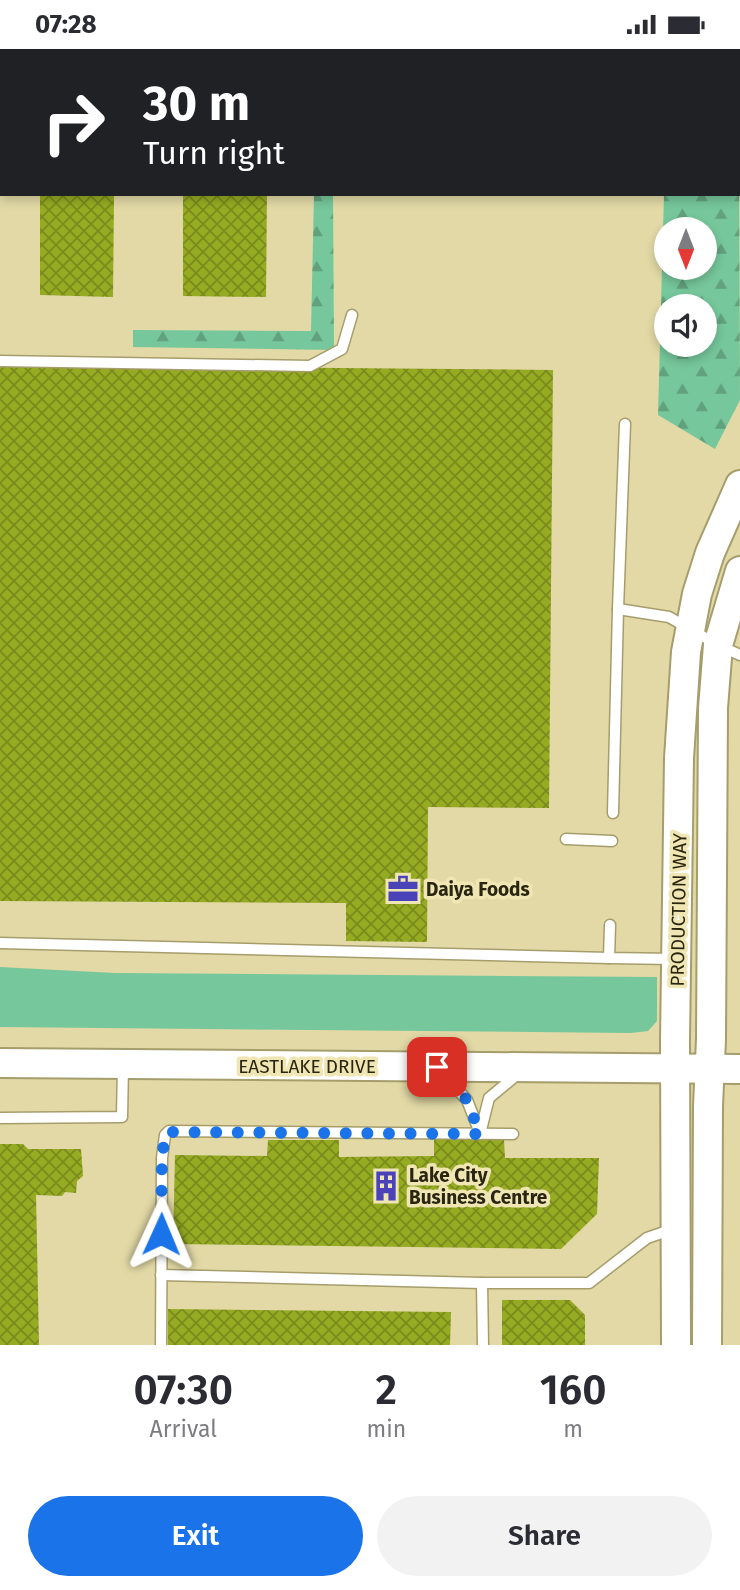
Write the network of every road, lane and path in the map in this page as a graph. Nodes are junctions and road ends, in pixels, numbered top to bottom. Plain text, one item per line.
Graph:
1 (352, 315) dead end
2 (0, 361) edge
3 (625, 424) dead end
4 (740, 485) edge
5 (740, 571) edge
6 (618, 609) junction
7 (690, 628) junction
8 (733, 649) edge
9 (613, 813) dead end
10 (566, 839) dead end
11 (612, 841) dead end
12 (610, 925) dead end
13 (0, 943) edge
14 (610, 958) junction
15 (677, 959) junction
16 (0, 1063) edge
17 (123, 1064) junction
18 (437, 1067) junction
19 (526, 1067) junction
20 (676, 1068) junction
21 (709, 1069) junction
22 (740, 1069) edge
23 (0, 1118) edge
24 (480, 1134) junction
25 (513, 1134) dead end
26 (677, 1228) junction
27 (161, 1275) junction
28 (482, 1283) junction
29 (161, 1345) edge
30 (482, 1345) edge
31 (676, 1345) edge
32 (707, 1345) edge

1 - 2 lane
3 - 6 lane
4 - 7 street, PRODUCTION WAY
5 - 8 street, PRODUCTION WAY
6 - 7 lane
6 - 9 lane
7 - 8 lane
7 - 15 street, PRODUCTION WAY
8 - 21 street, PRODUCTION WAY
10 - 11 lane
12 - 14 lane
13 - 14 lane
14 - 15 lane
15 - 20 street, PRODUCTION WAY
16 - 17 street, EASTLAKE DRIVE
17 - 18 street, EASTLAKE DRIVE
17 - 23 lane
18 - 19 street, EASTLAKE DRIVE
18 - 24 lane
19 - 20 street, EASTLAKE DRIVE
19 - 24 lane
20 - 21 street, EASTLAKE DRIVE
20 - 26 street, PRODUCTION WAY
21 - 22 street, EASTLAKE DRIVE
21 - 32 street, PRODUCTION WAY
24 - 25 lane
24 - 27 lane
26 - 28 lane
26 - 31 street, PRODUCTION WAY
27 - 28 lane
27 - 29 lane
28 - 30 lane

